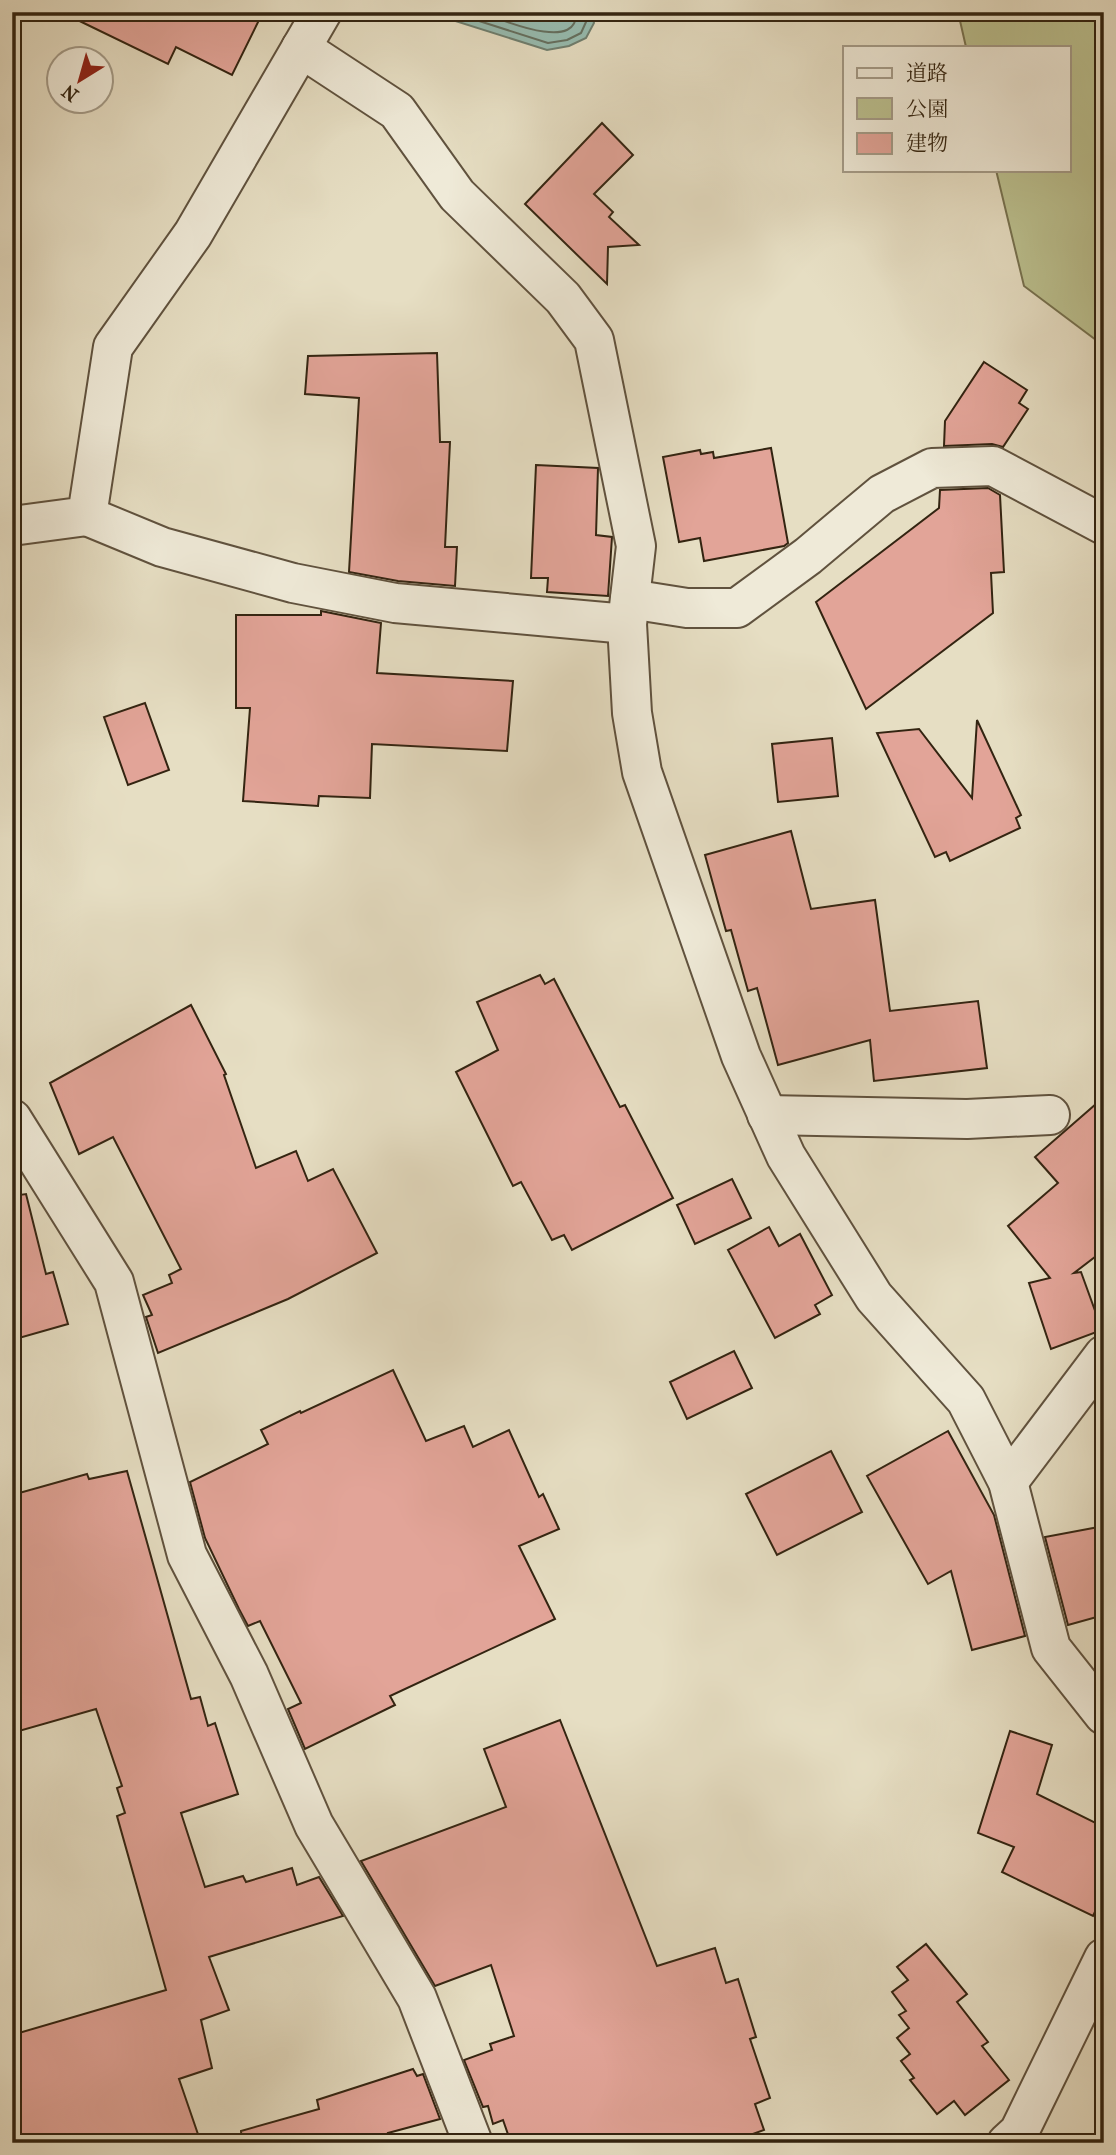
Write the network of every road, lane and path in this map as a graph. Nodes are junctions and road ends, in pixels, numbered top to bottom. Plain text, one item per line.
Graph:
1 (322, 12) edge
2 (301, 47) junction
3 (88, 516) junction
4 (1104, 525) edge
5 (12, 526) edge
6 (629, 612) junction
7 (767, 1115) junction
8 (1050, 1115) dead end
9 (12, 1119) edge
10 (1104, 1355) edge
11 (1008, 1482) junction
12 (1104, 1715) edge
13 (1104, 1958) edge
14 (473, 2143) edge
15 (1007, 2143) edge

1 - 2 street
2 - 3 street
2 - 6 street
3 - 5 street
3 - 6 street
4 - 6 street
6 - 7 street
7 - 8 street
7 - 11 street
9 - 14 street
10 - 11 street
11 - 12 street
13 - 15 street

